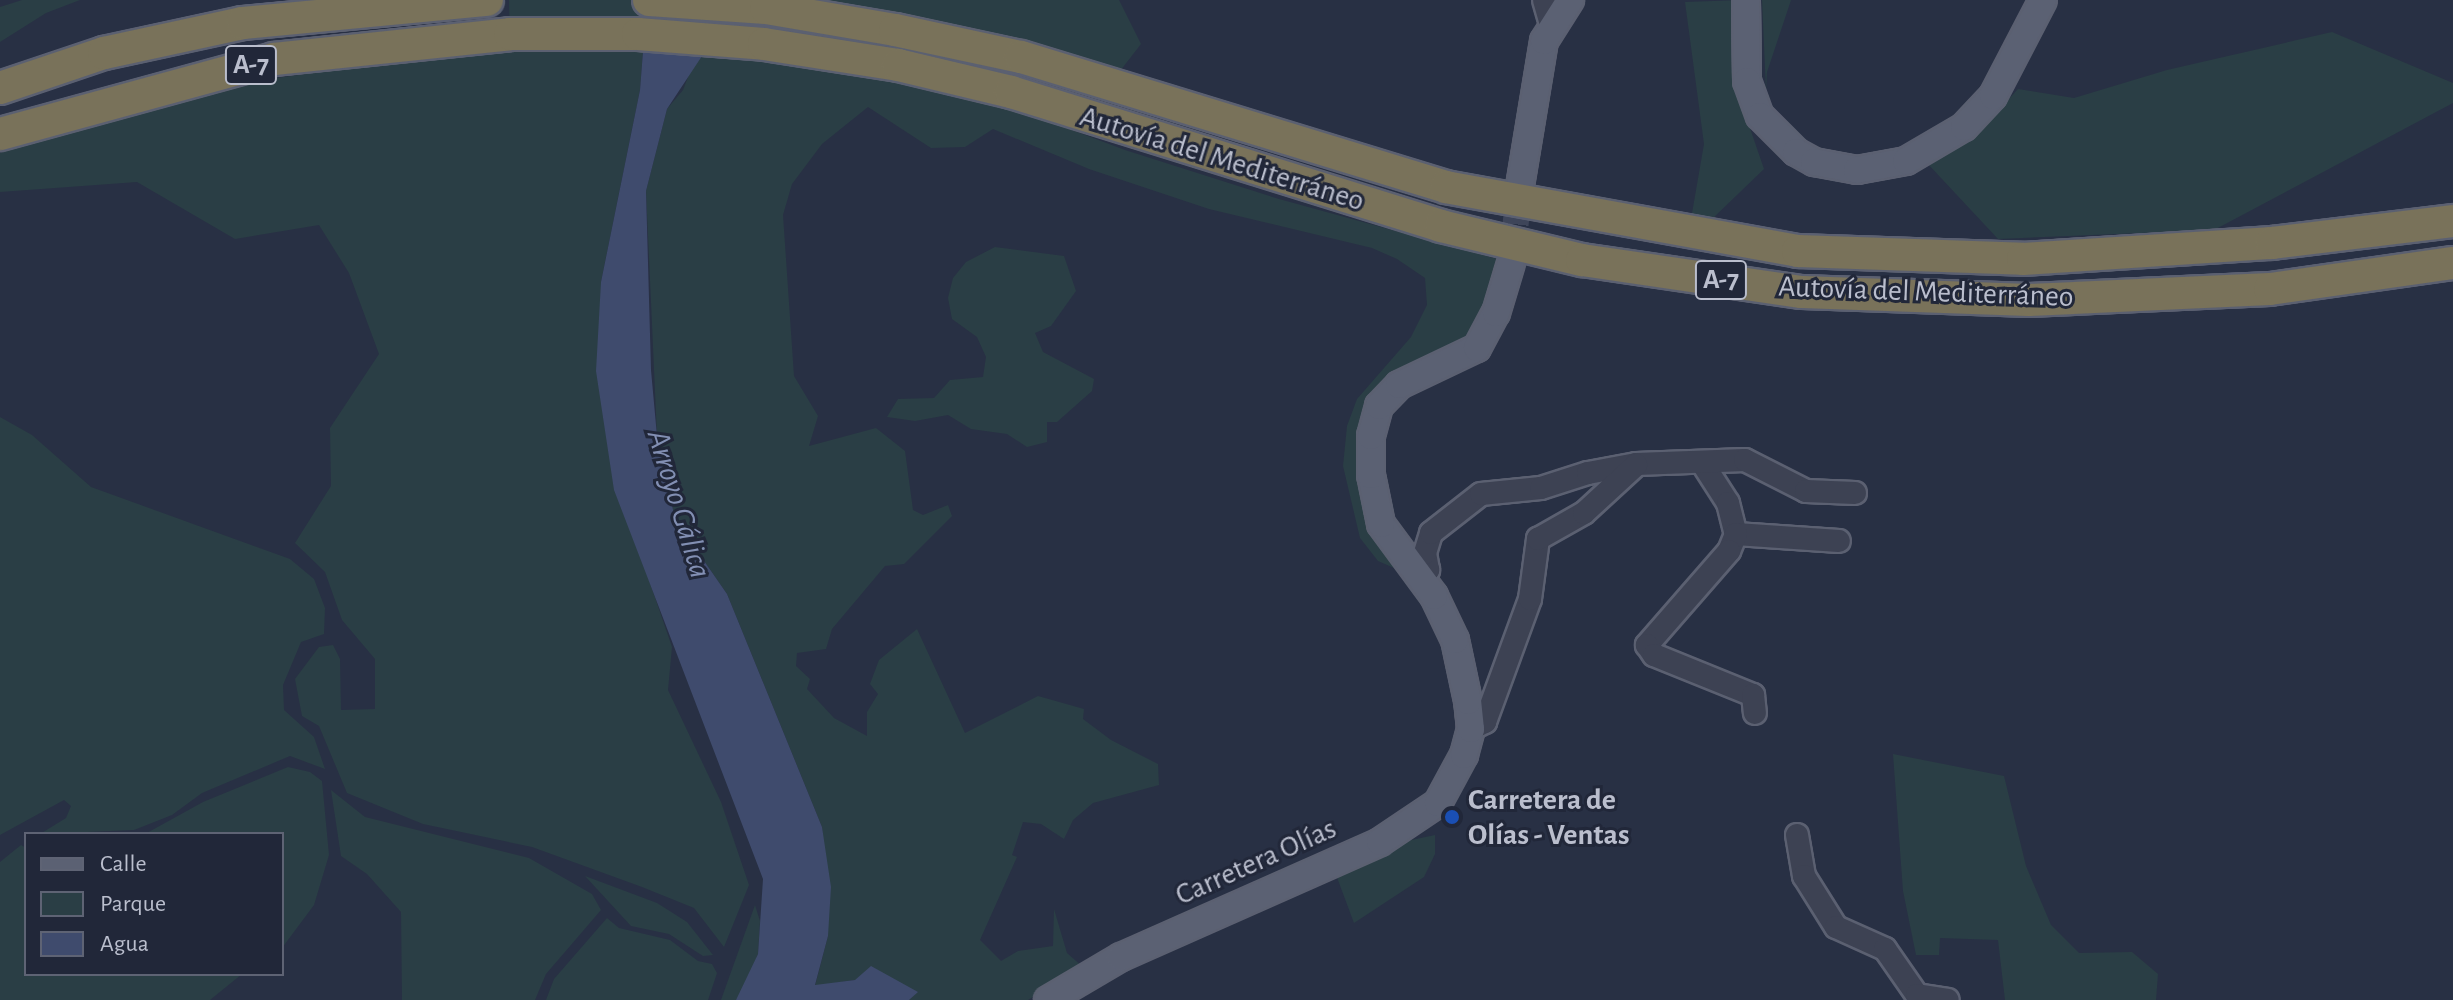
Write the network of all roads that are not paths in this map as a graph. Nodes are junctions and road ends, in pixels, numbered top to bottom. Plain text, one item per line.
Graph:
1 (487, 0) edge
2 (649, 0) edge
3 (1544, 0) edge
4 (1570, 0) edge
5 (1746, 0) edge
6 (2043, 0) edge
7 (1551, 25) junction
8 (0, 88) edge
9 (0, 134) edge
10 (1520, 186) tunnel mouth
11 (2453, 221) edge
12 (1511, 263) tunnel mouth
13 (2453, 263) edge
14 (1636, 464) junction
15 (1703, 464) junction
16 (1855, 493) dead end
17 (1736, 534) junction
18 (1839, 541) dead end
19 (1420, 577) junction
20 (1755, 713) dead end
21 (1471, 729) junction
22 (1797, 835) dead end
23 (1048, 1000) edge
24 (1948, 1000) edge

1 - 8 highway, A-7
2 - 11 highway, Autovía del Mediterráneo / A-7
3 - 7 street
4 - 7 main road
5 - 6 main road
7 - 10 main road
9 - 13 highway, Autovía del Mediterráneo / A-7
12 - 19 main road
14 - 15 street
14 - 19 street
14 - 21 street
15 - 16 street
15 - 17 street
17 - 18 street
17 - 20 street
19 - 21 main road
21 - 23 main road, Carretera Olías
22 - 24 street

